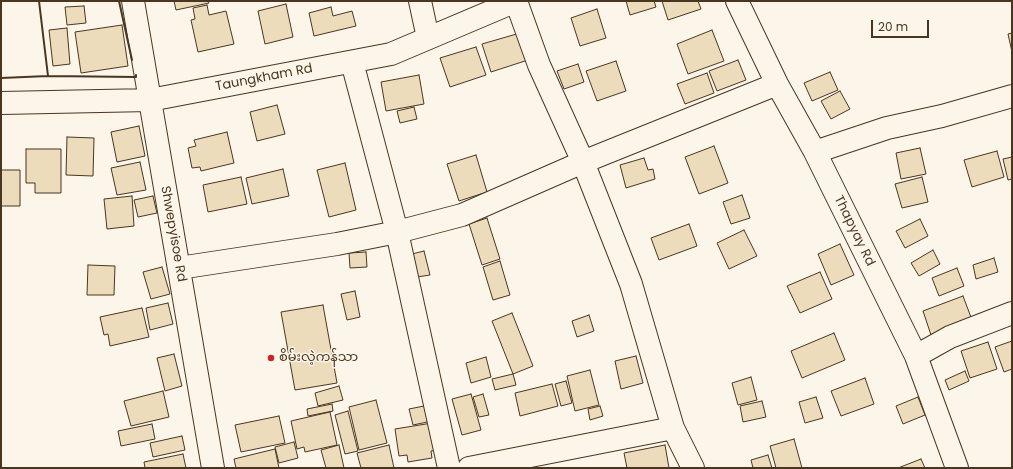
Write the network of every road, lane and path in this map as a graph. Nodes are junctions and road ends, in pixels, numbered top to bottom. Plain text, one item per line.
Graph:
1 (133, 1) edge
2 (420, 1) edge
3 (516, 1) edge
4 (737, 1) edge
5 (428, 38) junction
6 (352, 62) junction
7 (776, 84) junction
8 (1012, 96) edge
9 (150, 100) junction
10 (1, 103) edge
11 (815, 152) junction
12 (583, 162) junction
13 (397, 232) junction
14 (179, 268) junction
15 (1012, 313) edge
16 (916, 356) junction
17 (673, 428) junction
18 (213, 468) edge
19 (449, 468) edge
20 (469, 468) edge
21 (693, 468) edge
22 (957, 468) edge

1 - 9 street, Shwepyisoe Rd
2 - 5 street
3 - 5 street, Taungkham Rd
3 - 12 street
4 - 7 street, Thapyay Rd
5 - 6 street, Taungkham Rd
6 - 9 street, Taungkham Rd
6 - 13 street
7 - 11 street, Thapyay Rd
7 - 12 street
8 - 11 street
9 - 10 street, Taungkham Rd
9 - 14 street, Shwepyisoe Rd
11 - 16 street, Thapyay Rd
12 - 13 street
12 - 17 street
13 - 14 street
13 - 19 street
14 - 18 street, Shwepyisoe Rd
15 - 16 street
16 - 22 street, Thapyay Rd
17 - 20 street
17 - 21 street

